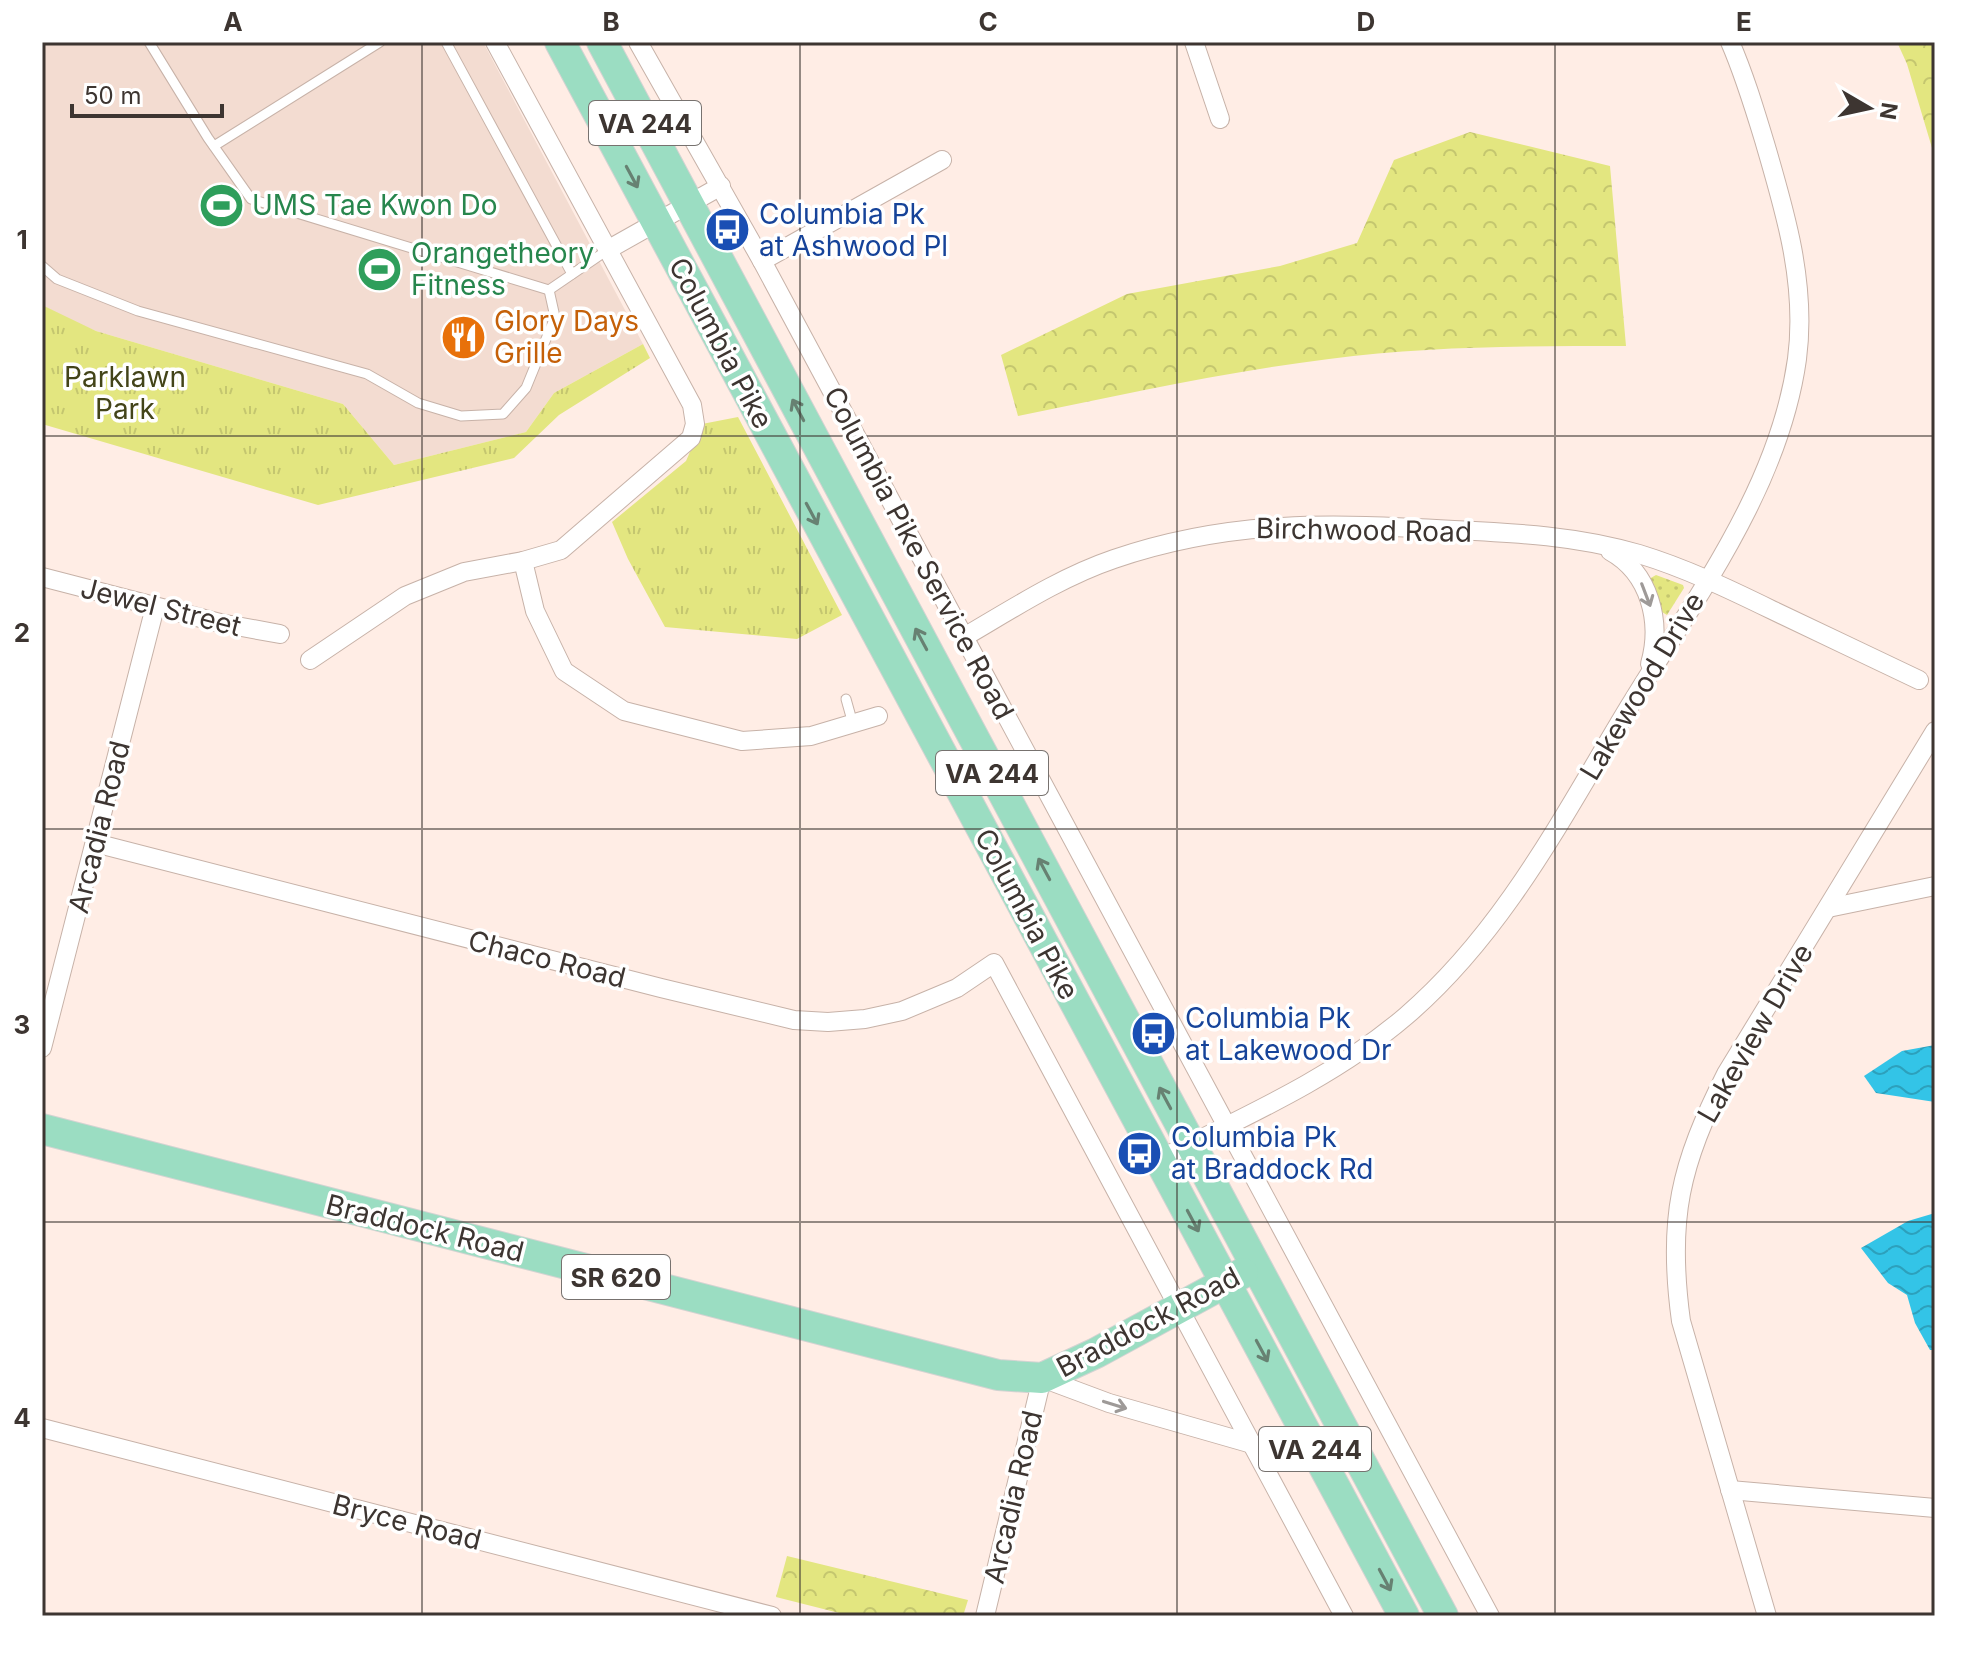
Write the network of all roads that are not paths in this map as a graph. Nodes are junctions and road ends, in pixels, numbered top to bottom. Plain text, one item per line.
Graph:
1 (149, 42) edge
2 (380, 42) edge
3 (446, 42) edge
4 (495, 42) edge
5 (560, 42) edge
6 (602, 42) edge
7 (638, 42) edge
8 (1194, 42) edge
9 (1730, 42) edge
10 (1220, 119) dead end
11 (214, 146) junction
12 (942, 160) dead end
13 (721, 186) junction
14 (689, 204) junction
15 (656, 222) junction
16 (609, 249) junction
17 (762, 261) junction
18 (42, 266) edge
19 (572, 274) junction
20 (549, 290) junction
21 (1593, 542) junction
22 (523, 561) junction
23 (42, 577) edge
24 (1707, 579) junction
25 (155, 607) junction
26 (280, 634) dead end
27 (964, 637) junction
28 (310, 660) dead end
29 (1919, 680) dead end
30 (1640, 689) junction
31 (846, 699) dead end
32 (878, 716) dead end
33 (853, 724) junction
34 (1935, 731) edge
35 (95, 843) junction
36 (1935, 886) edge
37 (1828, 908) junction
38 (42, 1048) edge
39 (1226, 1126) junction
40 (42, 1129) edge
41 (1190, 1145) junction
42 (1160, 1159) junction
43 (1255, 1266) junction
44 (1226, 1282) junction
45 (1179, 1308) junction
46 (1042, 1378) junction
47 (42, 1428) edge
48 (1252, 1444) junction
49 (1730, 1490) junction
50 (1935, 1508) edge
51 (772, 1616) edge
52 (985, 1616) edge
53 (1344, 1616) edge
54 (1404, 1616) edge
55 (1443, 1616) edge
56 (1490, 1616) edge
57 (1767, 1616) edge

1 - 11 lane
2 - 11 lane
3 - 19 lane
4 - 16 street
5 -> 15 main road, Columbia Pike / VA 244
6 - 14 main road, Columbia Pike / VA 244
7 - 13 street, Columbia Pike Service Road
8 - 10 street
9 - 24 street, Lakewood Drive
11 - 20 lane
12 - 17 street
13 - 14 street
13 - 17 street, Columbia Pike Service Road
14 - 15 street
41 -> 14 main road, Columbia Pike / VA 244
15 - 16 street
15 -> 42 main road, Columbia Pike / VA 244
16 - 19 lane
16 - 22 street
17 - 27 street, Columbia Pike Service Road
18 - 20 lane
19 - 20 lane
21 - 24 street, Birchwood Road
21 - 27 street, Birchwood Road
21 -> 30 street, Birchwood Road
22 - 28 street
22 - 33 street
23 - 25 street, Jewel Street
24 - 29 street, Birchwood Road
24 - 30 street, Lakewood Drive
25 - 26 street, Jewel Street
25 - 35 street, Arcadia Road
27 - 39 street, Columbia Pike Service Road
30 - 39 street, Lakewood Drive
31 - 33 lane
32 - 33 street
34 - 37 street, Lakeview Drive
35 - 38 street, Arcadia Road
35 - 45 street, Chaco Road
36 - 37 street
37 - 49 street, Lakeview Drive
39 - 41 street, Lakewood Drive
39 - 56 street, Columbia Pike Service Road
40 - 46 main road, Braddock Road / SR 620
41 - 42 street, Lakewood Drive
41 - 43 main road, Columbia Pike / VA 244
42 -> 44 main road, Columbia Pike / VA 244
43 - 44 main road, Braddock Road / SR 620
43 - 55 main road, Columbia Pike / VA 244
44 - 45 main road, Braddock Road / SR 620
44 -> 54 main road, Columbia Pike / VA 244
45 - 46 main road, Braddock Road / SR 620
45 - 48 street
46 -> 48 street, Braddock Road
46 - 52 street, Arcadia Road
47 - 51 street, Bryce Road
48 - 53 street
49 - 50 street
49 - 57 street, Lakeview Drive

